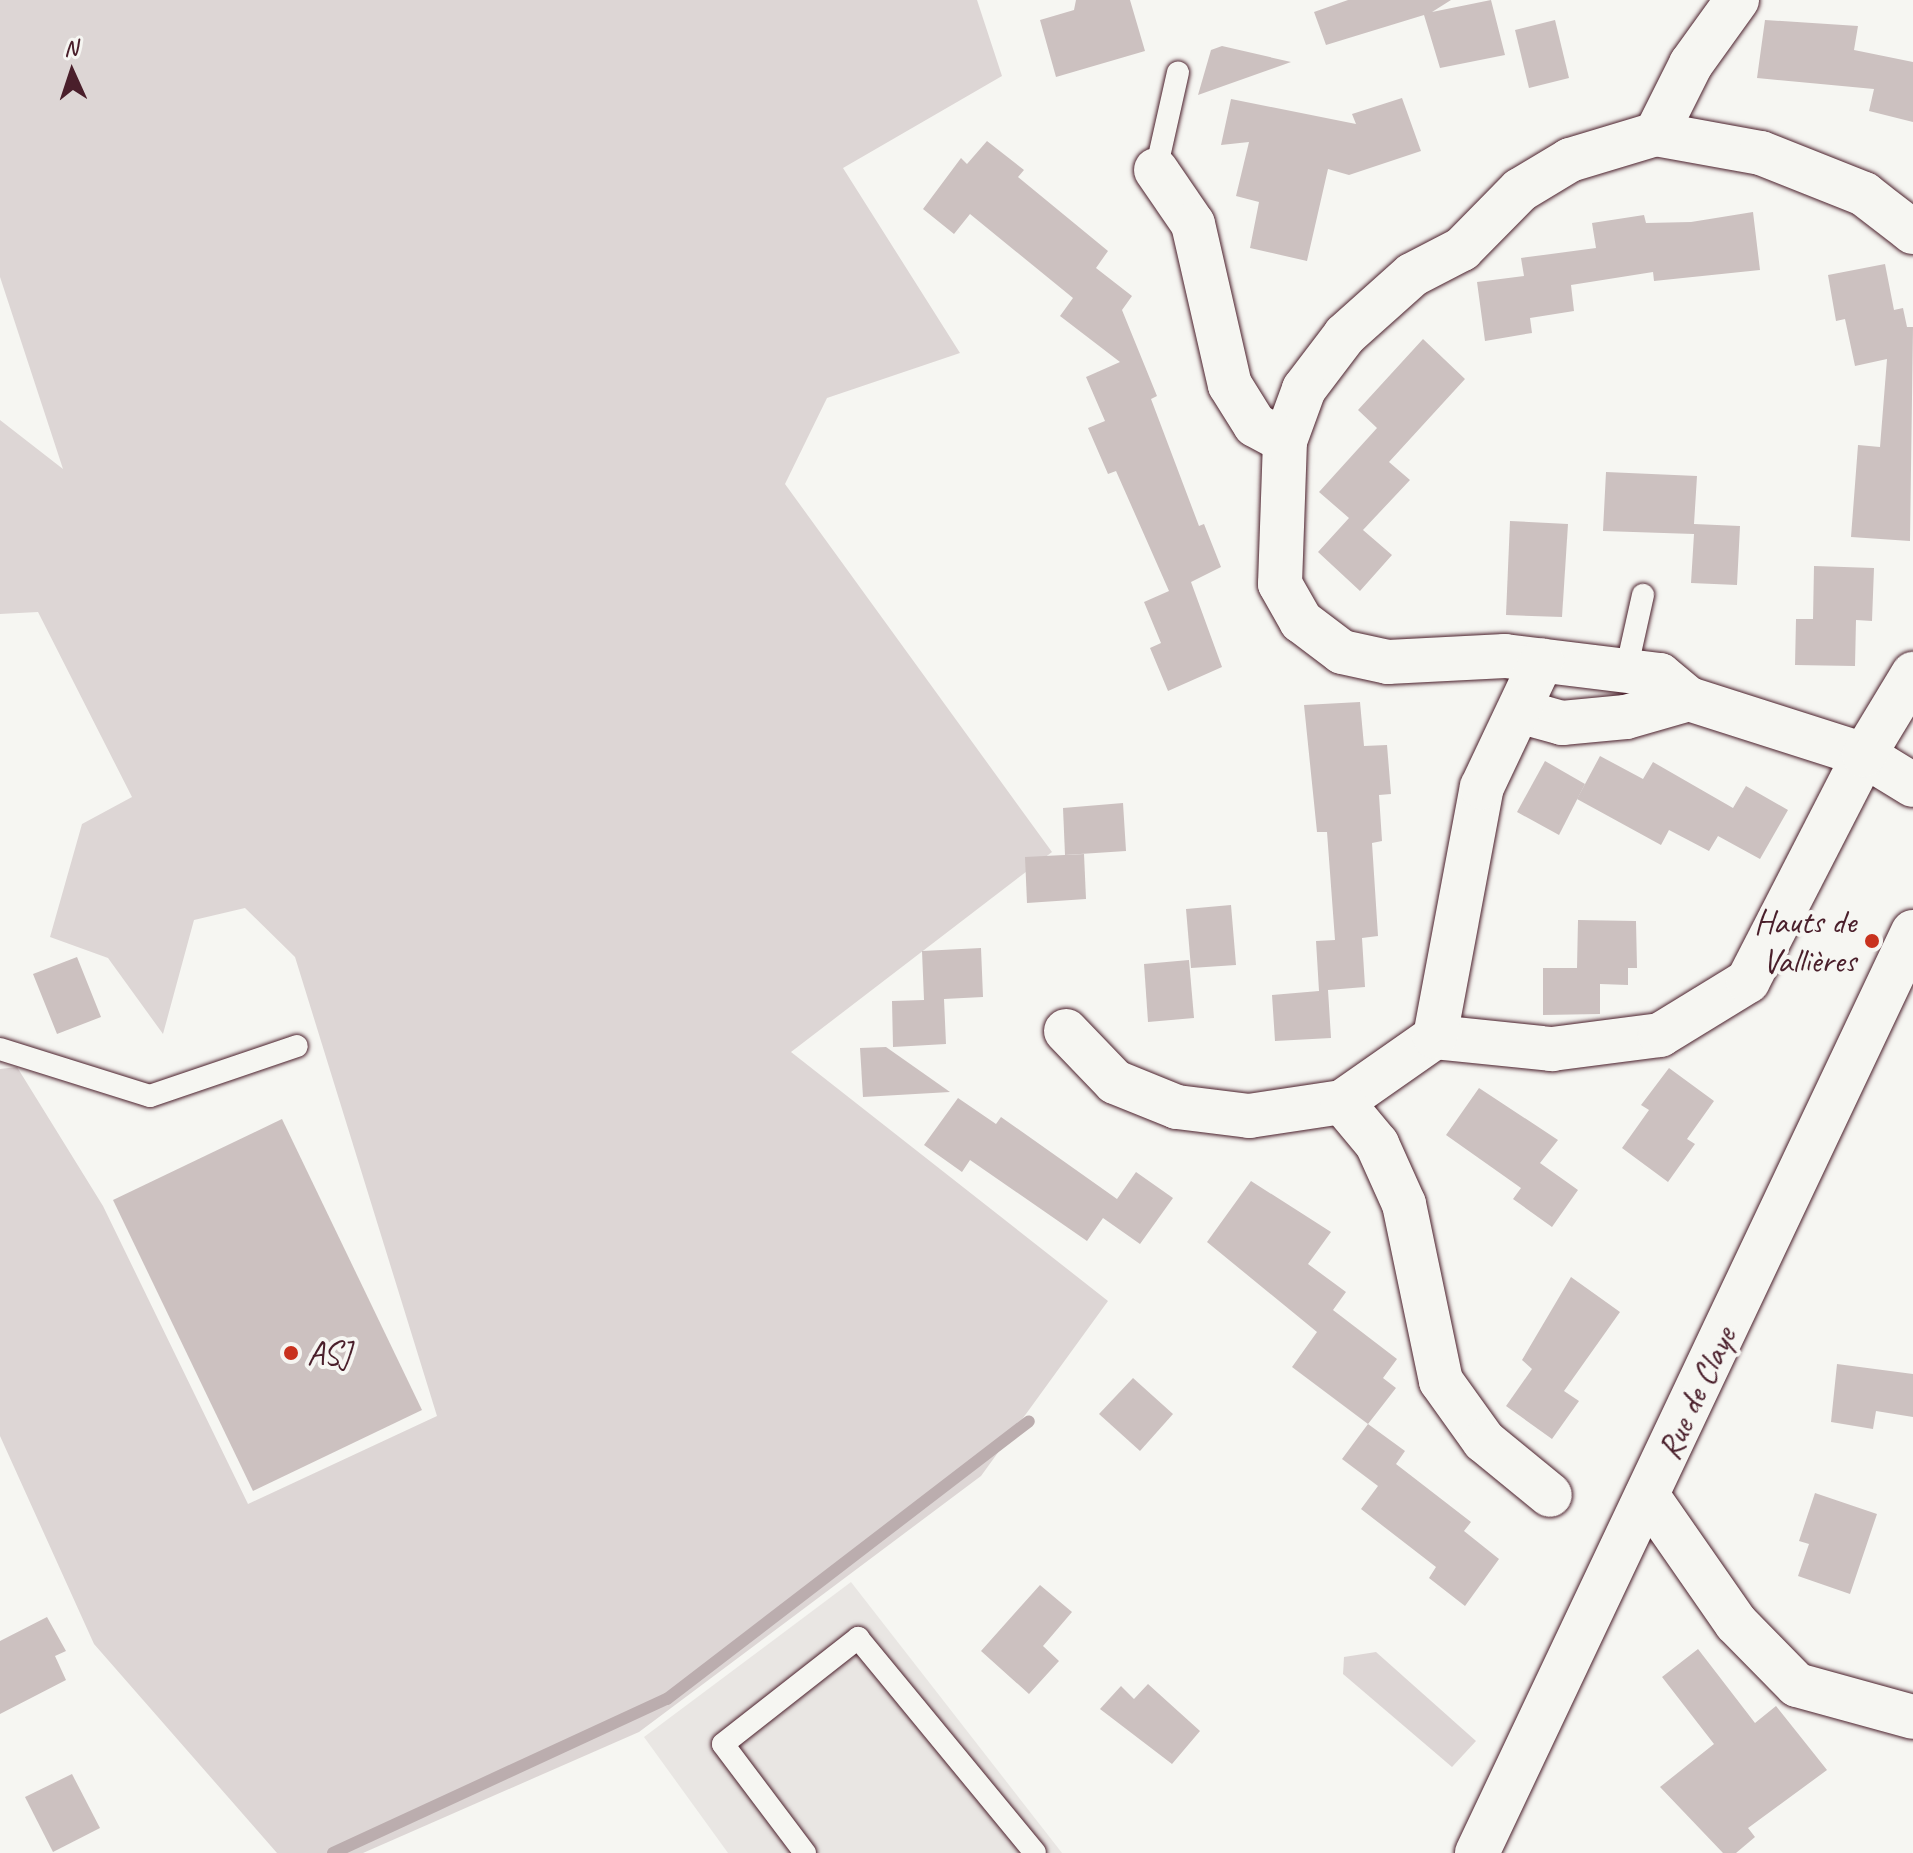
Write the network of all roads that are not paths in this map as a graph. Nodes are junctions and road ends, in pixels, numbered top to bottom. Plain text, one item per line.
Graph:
1 (1737, 0) edge
2 (1178, 72) dead end
3 (1656, 134) junction
4 (1156, 170) joint
5 (1913, 232) edge
6 (1285, 441) junction
7 (1643, 595) dead end
8 (1542, 660) junction
9 (1626, 671) junction
10 (1913, 674) edge
11 (1689, 699) junction
12 (1519, 711) junction
13 (1864, 755) junction
14 (1913, 785) edge
15 (1913, 932) edge
16 (1066, 1031) dead end
17 (1435, 1037) junction
18 (297, 1046) dead end
19 (0, 1049) edge
20 (1342, 1102) junction
21 (1550, 1495) dead end
22 (1647, 1495) junction
23 (1913, 1717) edge
24 (805, 1853) edge
25 (1035, 1853) edge
26 (1477, 1853) edge

1 - 3 street
2 - 4 lane
3 - 5 street
3 - 6 street
4 - 6 street
6 - 8 street
7 - 9 lane
8 - 9 street
8 - 12 street
9 - 11 street
10 - 13 street
11 - 12 street
11 - 13 street
12 - 17 street
13 - 14 street
13 - 17 street
15 - 22 street, Rue de Claye
16 - 20 street
17 - 20 street
18 - 19 lane
20 - 21 street
22 - 23 street
22 - 26 street, Rue de Claye
24 - 25 lane

